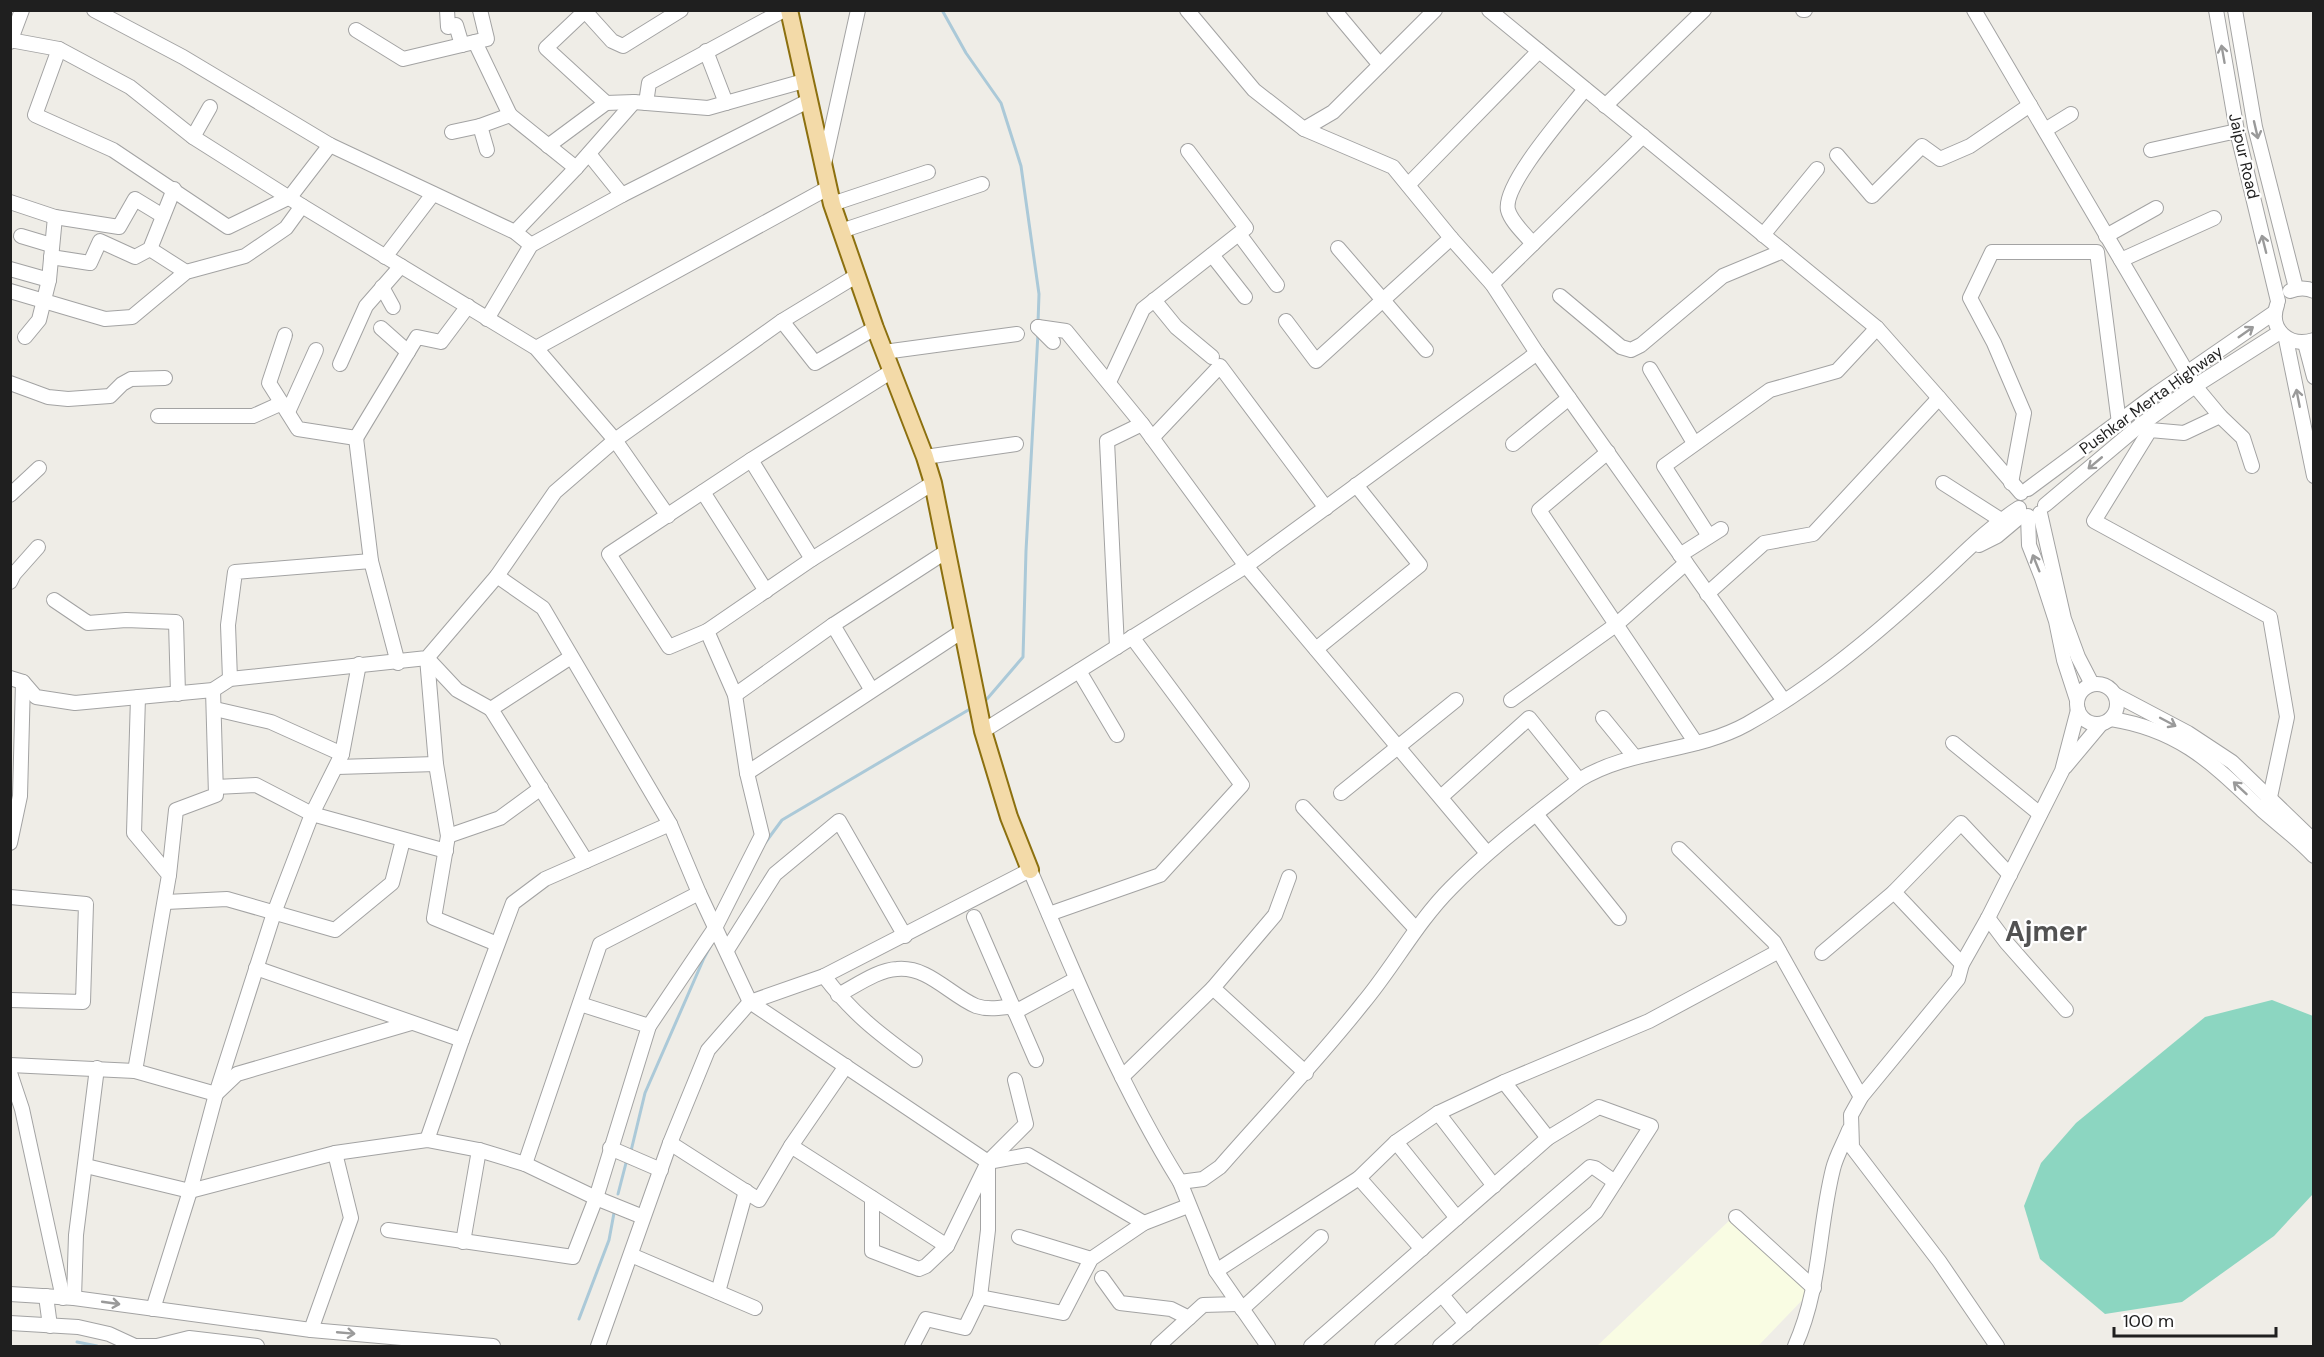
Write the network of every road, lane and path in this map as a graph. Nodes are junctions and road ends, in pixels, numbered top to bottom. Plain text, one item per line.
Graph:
1 (22, 10) edge
2 (94, 10) edge
3 (447, 10) edge
4 (480, 10) edge
5 (681, 10) edge
6 (784, 10) edge
7 (789, 10) edge
8 (858, 10) edge
9 (1187, 10) edge
10 (1334, 10) edge
11 (1435, 10) edge
12 (1489, 10) edge
13 (1704, 10) edge
14 (1974, 10) edge
15 (2216, 10) edge
16 (2235, 10) edge
17 (584, 11) edge
18 (356, 30) dead end
19 (11, 41) edge
20 (468, 44) junction
21 (59, 49) junction
22 (706, 51) junction
23 (1539, 51) junction
24 (1380, 65) junction
25 (804, 81) junction
26 (1585, 89) junction
27 (808, 101) junction
28 (606, 103) junction
29 (640, 103) junction
30 (726, 103) junction
31 (2030, 105) junction
32 (1605, 106) junction
33 (210, 107) dead end
34 (2072, 114) dead end
35 (510, 115) junction
36 (480, 126) junction
37 (1304, 129) junction
38 (2045, 130) junction
39 (2237, 131) junction
40 (452, 132) dead end
41 (193, 136) junction
42 (1643, 136) junction
43 (330, 145) junction
44 (548, 146) junction
45 (487, 150) dead end
46 (2151, 150) dead end
47 (1188, 152) dead end
48 (589, 154) junction
49 (1837, 155) dead end
50 (576, 168) junction
51 (1817, 169) dead end
52 (823, 170) junction
53 (928, 172) dead end
54 (982, 184) dead end
55 (1408, 185) junction
56 (174, 189) junction
57 (433, 194) junction
58 (622, 195) junction
59 (830, 196) junction
60 (290, 197) junction
61 (10, 202) edge
62 (302, 206) junction
63 (2156, 208) dead end
64 (163, 216) junction
65 (55, 217) junction
66 (2214, 218) dead end
67 (841, 231) junction
68 (515, 232) junction
69 (1239, 234) junction
70 (1763, 235) junction
71 (21, 236) dead end
72 (2106, 236) junction
73 (1451, 238) junction
74 (1533, 244) junction
75 (531, 245) junction
76 (1338, 248) dead end
77 (150, 249) junction
78 (51, 251) junction
79 (1783, 251) junction
80 (1212, 255) junction
81 (386, 257) junction
82 (2121, 260) junction
83 (401, 266) junction
84 (10, 269) edge
85 (186, 272) junction
86 (856, 276) junction
87 (49, 280) junction
88 (1492, 284) junction
89 (1277, 285) dead end
90 (382, 287) junction
91 (2296, 288) junction
92 (10, 291) edge
93 (2313, 291) edge
94 (1560, 296) dead end
95 (1245, 297) dead end
96 (44, 300) junction
97 (1154, 300) junction
98 (1383, 300) junction
99 (468, 306) junction
100 (2276, 307) junction
101 (393, 308) dead end
102 (487, 319) junction
103 (782, 321) junction
104 (1286, 321) dead end
105 (381, 328) dead end
106 (875, 328) junction
107 (1876, 328) junction
108 (1017, 334) dead end
109 (285, 335) dead end
110 (2283, 335) junction
111 (25, 337) dead end
112 (1053, 342) dead end
113 (2309, 342) edge
114 (536, 348) junction
115 (316, 350) dead end
116 (1426, 350) dead end
117 (408, 352) junction
118 (884, 352) junction
119 (1537, 353) junction
120 (1212, 357) dead end
121 (340, 364) dead end
122 (1650, 369) dead end
123 (892, 371) junction
124 (2188, 373) junction
125 (2313, 377) edge
126 (165, 378) dead end
127 (1109, 382) junction
128 (10, 383) edge
129 (2196, 386) junction
130 (1569, 398) junction
131 (1939, 398) junction
132 (285, 408) junction
133 (158, 416) dead end
134 (2220, 416) junction
135 (2119, 423) junction
136 (1142, 424) junction
137 (356, 438) junction
138 (1152, 438) junction
139 (615, 440) junction
140 (1694, 443) junction
141 (1016, 444) dead end
142 (1513, 444) dead end
143 (1608, 452) junction
144 (925, 457) junction
145 (751, 460) junction
146 (2252, 466) dead end
147 (39, 468) dead end
148 (2313, 476) edge
149 (933, 483) junction
150 (1943, 483) dead end
151 (2011, 483) junction
152 (1356, 485) junction
153 (2024, 491) junction
154 (703, 492) junction
155 (10, 495) edge
156 (1326, 508) junction
157 (2031, 511) junction
158 (668, 516) junction
159 (2001, 520) junction
160 (38, 548) dead end
161 (947, 551) junction
162 (1967, 552) junction
163 (812, 559) junction
164 (1683, 559) junction
165 (370, 561) junction
166 (1246, 566) junction
167 (497, 576) junction
168 (10, 582) edge
169 (765, 591) junction
170 (1707, 594) junction
171 (54, 600) dead end
172 (1617, 624) junction
173 (833, 626) junction
174 (707, 631) junction
175 (961, 632) junction
176 (1132, 637) junction
177 (1117, 647) junction
178 (1316, 649) junction
179 (571, 657) junction
180 (427, 658) junction
181 (398, 663) junction
182 (359, 664) junction
183 (1078, 671) junction
184 (230, 679) junction
185 (17, 680) edge
186 (2092, 684) junction
187 (213, 690) junction
188 (871, 690) junction
189 (178, 694) junction
190 (2116, 695) junction
191 (735, 696) junction
192 (138, 697) junction
193 (30, 699) junction
194 (1456, 700) dead end
195 (1511, 700) dead end
196 (1784, 701) junction
197 (2077, 705) junction
198 (215, 709) junction
199 (491, 709) junction
200 (1603, 718) dead end
201 (2106, 722) junction
202 (982, 726) junction
203 (1116, 735) dead end
204 (1696, 743) junction
205 (1953, 743) dead end
206 (1398, 747) junction
207 (2203, 749) junction
208 (1634, 756) junction
209 (339, 761) junction
210 (436, 764) junction
211 (2062, 771) junction
212 (747, 773) junction
213 (1579, 780) junction
214 (216, 787) junction
215 (541, 788) junction
216 (1341, 793) dead end
217 (16, 795) edge
218 (1441, 797) junction
219 (2270, 797) junction
220 (1303, 807) dead end
221 (2264, 811) junction
222 (2040, 813) junction
223 (312, 814) junction
224 (1536, 814) junction
225 (670, 824) junction
226 (448, 836) junction
227 (403, 840) junction
228 (2313, 841) edge
229 (10, 843) edge
230 (1679, 849) dead end
231 (446, 851) junction
232 (1487, 853) junction
233 (2313, 856) edge
234 (586, 861) junction
235 (1030, 870) junction
236 (169, 875) junction
237 (2010, 875) junction
238 (1288, 878) dead end
239 (1894, 892) junction
240 (699, 893) junction
241 (10, 897) edge
242 (166, 902) junction
243 (274, 914) junction
244 (1049, 914) junction
245 (974, 916) dead end
246 (1619, 918) dead end
247 (1988, 918) junction
248 (715, 928) junction
249 (1416, 929) junction
250 (905, 936) junction
251 (497, 944) junction
252 (727, 950) junction
253 (1822, 953) dead end
254 (1784, 961) junction
255 (1962, 964) junction
256 (256, 968) junction
257 (824, 976) junction
258 (1076, 979) junction
259 (1213, 988) junction
260 (838, 995) junction
261 (10, 1000) edge
262 (750, 1002) junction
263 (580, 1004) junction
264 (367, 1007) junction
265 (1014, 1009) junction
266 (2066, 1010) dead end
267 (411, 1023) junction
268 (648, 1026) junction
269 (385, 1030) junction
270 (462, 1040) junction
271 (915, 1060) dead end
272 (1036, 1060) dead end
273 (10, 1065) edge
274 (846, 1066) junction
275 (97, 1068) junction
276 (135, 1071) junction
277 (10, 1073) edge
278 (1306, 1073) junction
279 (1122, 1077) junction
280 (1015, 1080) dead end
281 (1504, 1082) junction
282 (216, 1094) junction
283 (1861, 1097) junction
284 (16, 1109) edge
285 (1438, 1113) junction
286 (1850, 1128) junction
287 (1548, 1138) junction
288 (428, 1140) junction
289 (1396, 1142) junction
290 (670, 1143) junction
291 (791, 1146) junction
292 (610, 1148) junction
293 (479, 1150) junction
294 (335, 1153) junction
295 (988, 1162) junction
296 (525, 1164) junction
297 (86, 1166) junction
298 (661, 1170) junction
299 (1359, 1178) junction
300 (1180, 1182) junction
301 (1616, 1182) junction
302 (1494, 1186) junction
303 (190, 1191) junction
304 (746, 1191) junction
305 (596, 1198) junction
306 (873, 1198) junction
307 (759, 1200) junction
308 (742, 1205) junction
309 (1188, 1206) junction
310 (643, 1217) junction
311 (1736, 1217) dead end
312 (1458, 1218) junction
313 (1144, 1223) junction
314 (388, 1230) dead end
315 (1019, 1237) dead end
316 (1321, 1237) dead end
317 (463, 1242) junction
318 (947, 1246) junction
319 (1422, 1249) junction
320 (631, 1255) junction
321 (1091, 1259) junction
322 (1216, 1271) junction
323 (1102, 1278) dead end
324 (1814, 1288) junction
325 (718, 1292) junction
326 (10, 1294) edge
327 (1442, 1295) junction
328 (46, 1296) junction
329 (980, 1297) junction
330 (68, 1298) junction
331 (1240, 1306) junction
332 (755, 1308) dead end
333 (153, 1309) junction
334 (1189, 1318) junction
335 (10, 1323) edge
336 (1466, 1324) junction
337 (50, 1326) junction
338 (311, 1330) junction
339 (1267, 1346) edge
340 (1997, 1346) edge
341 (257, 1347) edge
342 (492, 1347) edge
343 (598, 1347) edge
344 (912, 1347) edge
345 (1158, 1347) edge
346 (1311, 1347) edge
347 (1382, 1347) edge
348 (1440, 1347) edge
349 (1795, 1347) edge

1 - 19 street
2 - 43 street
3 - 20 street
4 - 20 street
5 - 17 street
6 - 22 street
7 - 25 main road
8 - 52 street
9 - 37 street
10 - 24 street
11 - 24 street
12 - 23 street
13 - 32 street
14 - 31 street
39 -> 15 street, Jaipur Road
16 -> 91 street, Jaipur Road
17 - 28 street
18 - 20 street
19 - 21 street
20 - 35 street
21 - 41 street
21 - 56 street
22 - 29 street
22 - 30 street
23 - 26 street
23 - 55 street
24 - 37 street
25 - 27 main road
25 - 30 street
26 - 32 street
26 - 74 street
27 - 52 main road
27 - 58 street
28 - 29 street
28 - 44 street
29 - 30 street
29 - 48 street
31 - 38 street
31 - 49 street
32 - 42 street
33 - 41 street
34 - 38 street
35 - 36 street
35 - 44 street
36 - 40 street
36 - 45 street
37 - 55 street
38 - 72 street
39 - 46 street
100 -> 39 street, Jaipur Road
41 - 60 street
42 - 70 street
42 - 74 street
43 - 57 street
43 - 60 street
44 - 50 street
47 - 69 street
48 - 50 street
48 - 58 street
50 - 68 street
51 - 70 street
52 - 59 main road
53 - 59 street
54 - 67 street
55 - 73 street
56 - 60 street
56 - 64 street
57 - 68 street
57 - 81 street
58 - 75 street
59 - 67 main road
59 - 114 street
60 - 62 street
61 - 65 street
62 - 81 street
62 - 85 street
63 - 72 street
64 - 65 street
64 - 77 street
65 - 78 street
66 - 82 street
67 - 86 main road
68 - 75 street
69 - 80 street
69 - 89 street
70 - 79 street
71 - 78 street
72 - 82 street
73 - 88 street
73 - 98 street
74 - 88 street
75 - 102 street
76 - 98 street
77 - 78 street
77 - 85 street
78 - 87 street
79 - 94 street
79 - 107 street
80 - 95 street
80 - 97 street
81 - 83 street
82 - 124 street
83 - 90 street
83 - 99 street
84 - 87 street
85 - 96 street
86 - 103 street
86 - 106 main road
87 - 96 street
88 - 119 street
90 - 101 street
90 - 121 street
91 - 93 street
91 - 100 street, Pushkar Merta Highway
92 - 96 street
96 - 111 street
97 - 120 street
97 - 127 street
98 - 104 street
98 - 116 street
99 - 102 street
99 - 117 street
100 - 110 street, Jaipur Road
124 -> 100 street, Pushkar Merta Highway
102 - 114 street
103 - 106 street
103 - 139 street
105 - 117 street
106 - 118 main road
107 - 131 street
107 - 140 street
108 - 118 street
109 - 132 street
110 - 113 street
110 - 129 street, Pushkar Merta Highway
148 -> 110 street
112 - 127 street
113 - 125 street
114 - 139 street
115 - 132 street
117 - 137 street
118 - 123 main road
119 - 130 street
119 - 152 street
122 - 140 street
123 - 144 main road
123 - 145 street
124 - 129 street
124 - 135 street, Pushkar Merta Highway
126 - 128 street
127 - 136 street
129 - 134 street
129 -> 157 street, Pushkar Merta Highway
130 - 142 street
130 - 143 street
131 - 151 street
131 - 170 street
132 - 133 street
132 - 137 street
134 - 146 street
134 - 219 street
135 - 151 street
135 - 153 street, Pushkar Merta Highway
136 - 138 street
136 - 177 street
137 - 165 street
138 - 156 street
138 - 166 street
139 - 158 street
139 - 167 street
140 - 164 street
141 - 144 street
143 - 164 street
143 - 172 street
144 - 149 main road
145 - 154 street
145 - 163 street
147 - 155 street
149 - 161 main road
149 - 163 street
150 - 159 street
151 - 153 street
152 - 156 street
152 - 178 street
153 - 157 street
153 - 157 street
154 - 158 street
154 - 169 street
156 - 166 street
157 - 159 street, Pushkar Merta Highway
157 - 162 street, Pushkar Merta Highway
157 - 186 street
197 -> 157 street
158 - 174 street
159 - 162 street, Pushkar Merta Highway
160 - 168 street
161 - 173 street
161 - 175 main road
162 - 196 street
163 - 169 street
164 - 170 street
164 - 172 street
165 - 181 street
165 - 184 street
166 - 176 street
166 - 178 street
167 - 179 street
167 - 180 street
169 - 174 street
170 - 196 street
171 - 189 street
172 - 195 street
172 - 204 street
173 - 188 street
173 - 191 street
174 - 191 street
175 - 188 street
175 - 202 main road
176 - 177 street
176 - 244 street
177 - 183 street
178 - 206 street
179 - 199 street
179 - 225 street
180 - 181 street
180 - 199 street
180 - 210 street
181 - 182 street
182 - 184 street
182 - 209 street
183 - 202 street
183 - 203 street
184 - 187 street
185 - 193 street
186 - 190 street
186 - 197 street
187 - 189 street
187 - 198 street
188 - 212 street
189 - 192 street
190 - 201 street
190 -> 207 street
191 - 212 street
192 - 193 street
192 - 236 street
193 - 217 street
194 - 206 street
196 - 204 street
197 - 201 street
197 - 211 street
198 - 209 street
198 - 214 street
199 - 215 street
200 - 208 street
201 - 207 street
201 - 211 street
202 - 235 main road
204 - 208 street
205 - 222 street
206 - 216 street
206 - 218 street
207 - 219 street
221 -> 207 street
208 - 213 street
209 - 210 street
209 - 223 street
210 - 226 street
211 - 222 street
212 - 248 street
213 - 218 street
213 - 224 street
214 - 223 street
214 - 236 street
215 - 226 street
215 - 234 street
217 - 229 street
218 - 232 street
219 - 221 street
219 - 228 street
220 - 249 street
221 - 233 street
222 - 237 street
223 - 227 street
223 - 243 street
224 - 232 street
224 - 246 street
225 - 234 street
225 - 240 street
226 - 231 street
227 - 231 street
227 - 243 street
230 - 254 street
231 - 251 street
232 - 249 street
234 - 251 street
235 - 244 street
235 - 250 street
236 - 242 street
237 - 239 street
237 - 247 street
238 - 259 street
239 - 253 street
239 - 255 street
240 - 248 street
240 - 263 street
241 - 261 street
242 - 243 street
242 - 276 street
243 - 256 street
244 - 258 street
245 - 265 street
247 - 255 street
247 - 266 street
248 - 252 street
248 - 268 street
249 - 278 street
250 - 252 street
250 - 257 street
251 - 270 street
252 - 262 street
254 - 281 street
254 - 283 street
255 - 283 street
256 - 264 street
256 - 282 street
257 - 260 street
257 - 262 street
258 - 265 street
258 - 279 street
259 - 278 street
259 - 279 street
260 - 265 street
260 - 271 street
262 - 274 street
262 - 290 street
263 - 268 street
263 - 296 street
264 - 267 street
264 - 269 street
265 - 272 street
267 - 269 street
267 - 270 street
268 - 292 street
269 - 282 street
270 - 288 street
273 - 275 street
274 - 291 street
274 - 295 street
275 - 276 street
275 - 297 street
276 - 282 street
277 - 284 street
278 - 300 street
279 - 300 street
280 - 295 street
281 - 285 street
281 - 287 street
282 - 303 street
283 - 286 street
284 - 330 street
285 - 289 street
285 - 302 street
286 - 324 street
286 - 340 street
287 - 301 street
287 - 302 street
288 - 293 street
288 - 294 street
289 - 299 street
289 - 312 street
290 - 298 street
290 - 304 street
291 - 306 street
291 - 307 street
292 - 298 street
292 - 305 street
293 - 296 street
293 - 317 street
294 - 303 street
294 - 338 street
295 - 313 street
295 - 318 street
295 - 329 street
296 - 305 street
297 - 303 street
297 - 330 street
298 - 310 street
299 - 319 street
299 - 322 street
300 - 309 street
301 - 327 street
301 - 336 street
302 - 312 street
303 - 333 street
304 - 307 street
304 - 308 street
305 - 310 street
305 - 317 street
306 - 318 street
306 - 318 street
307 - 308 street
308 - 325 street
309 - 313 street
309 - 322 street
310 - 320 street
311 - 324 street
312 - 319 street
313 - 321 street
314 - 317 street
315 - 321 street
316 - 331 street
319 - 346 street
320 - 325 street
320 - 343 street
321 - 329 street
322 - 331 street
323 - 334 street
324 - 349 street
325 - 332 street
326 - 328 street
327 - 336 street
327 - 347 street
328 - 330 street
328 - 337 street
329 - 344 street
330 -> 333 street
331 - 334 street
331 - 339 street
333 - 338 street
334 - 345 street
335 - 337 street
336 - 348 street
337 - 341 street
338 -> 342 street

